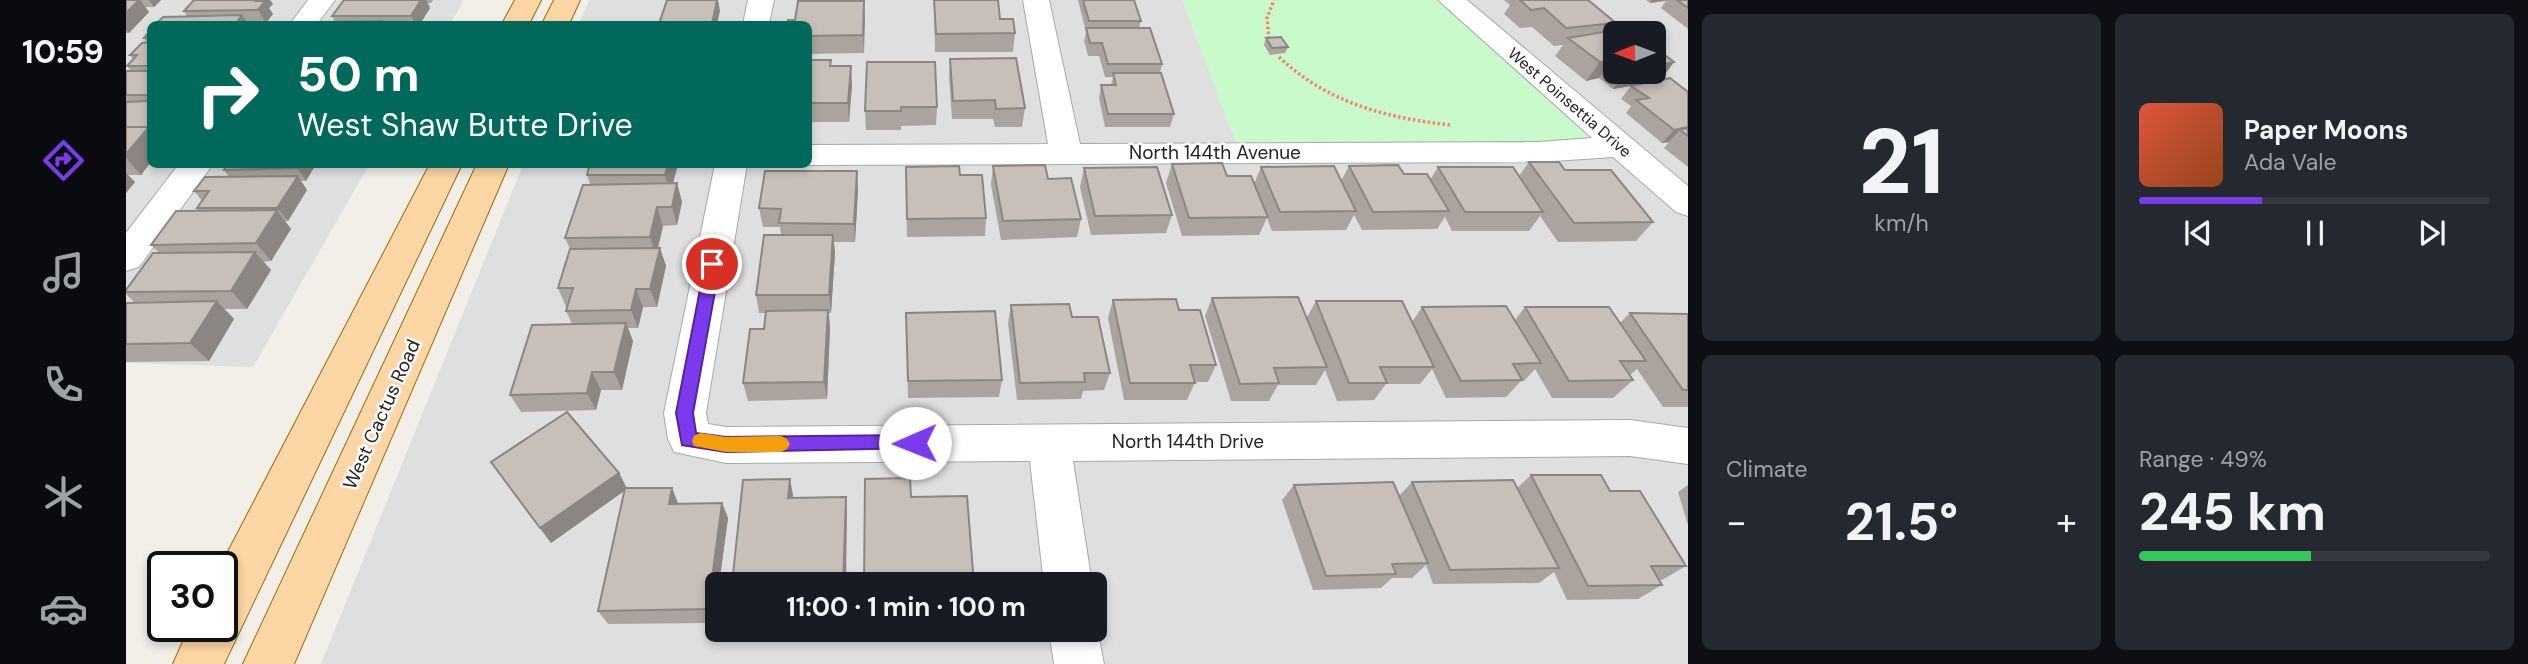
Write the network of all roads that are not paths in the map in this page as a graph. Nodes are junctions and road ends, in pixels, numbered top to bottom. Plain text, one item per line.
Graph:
1 (322, 0) edge
2 (528, 0) edge
3 (567, 0) edge
4 (761, 0) edge
5 (1036, 0) edge
6 (1451, 0) edge
7 (305, 21) edge
8 (518, 21) edge
9 (557, 21) edge
10 (758, 21) edge
11 (1621, 146) junction
12 (1066, 153) junction
13 (812, 155) edge
14 (194, 168) edge
15 (444, 168) edge
16 (491, 168) edge
17 (730, 168) edge
18 (1688, 204) edge
19 (126, 258) edge
20 (1049, 442) junction
21 (1688, 446) edge
22 (1066, 572) edge
23 (238, 582) edge
24 (208, 642) edge
25 (1076, 642) edge
26 (198, 664) edge
27 (268, 664) edge
28 (1079, 664) edge

1 - 7 street
2 - 8 main road
3 - 9 main road
4 - 10 street
5 - 12 street
6 - 11 street, West Poinsettia Drive
11 - 12 street, North 144th Avenue
11 - 18 street, West Poinsettia Drive
12 - 13 street, North 144th Avenue
14 - 19 street
15 - 23 main road
16 - 27 main road, West Cactus Road
17 - 20 street, North 144th Drive
20 - 21 street, North 144th Drive
20 - 22 street
24 - 26 main road
25 - 28 street

